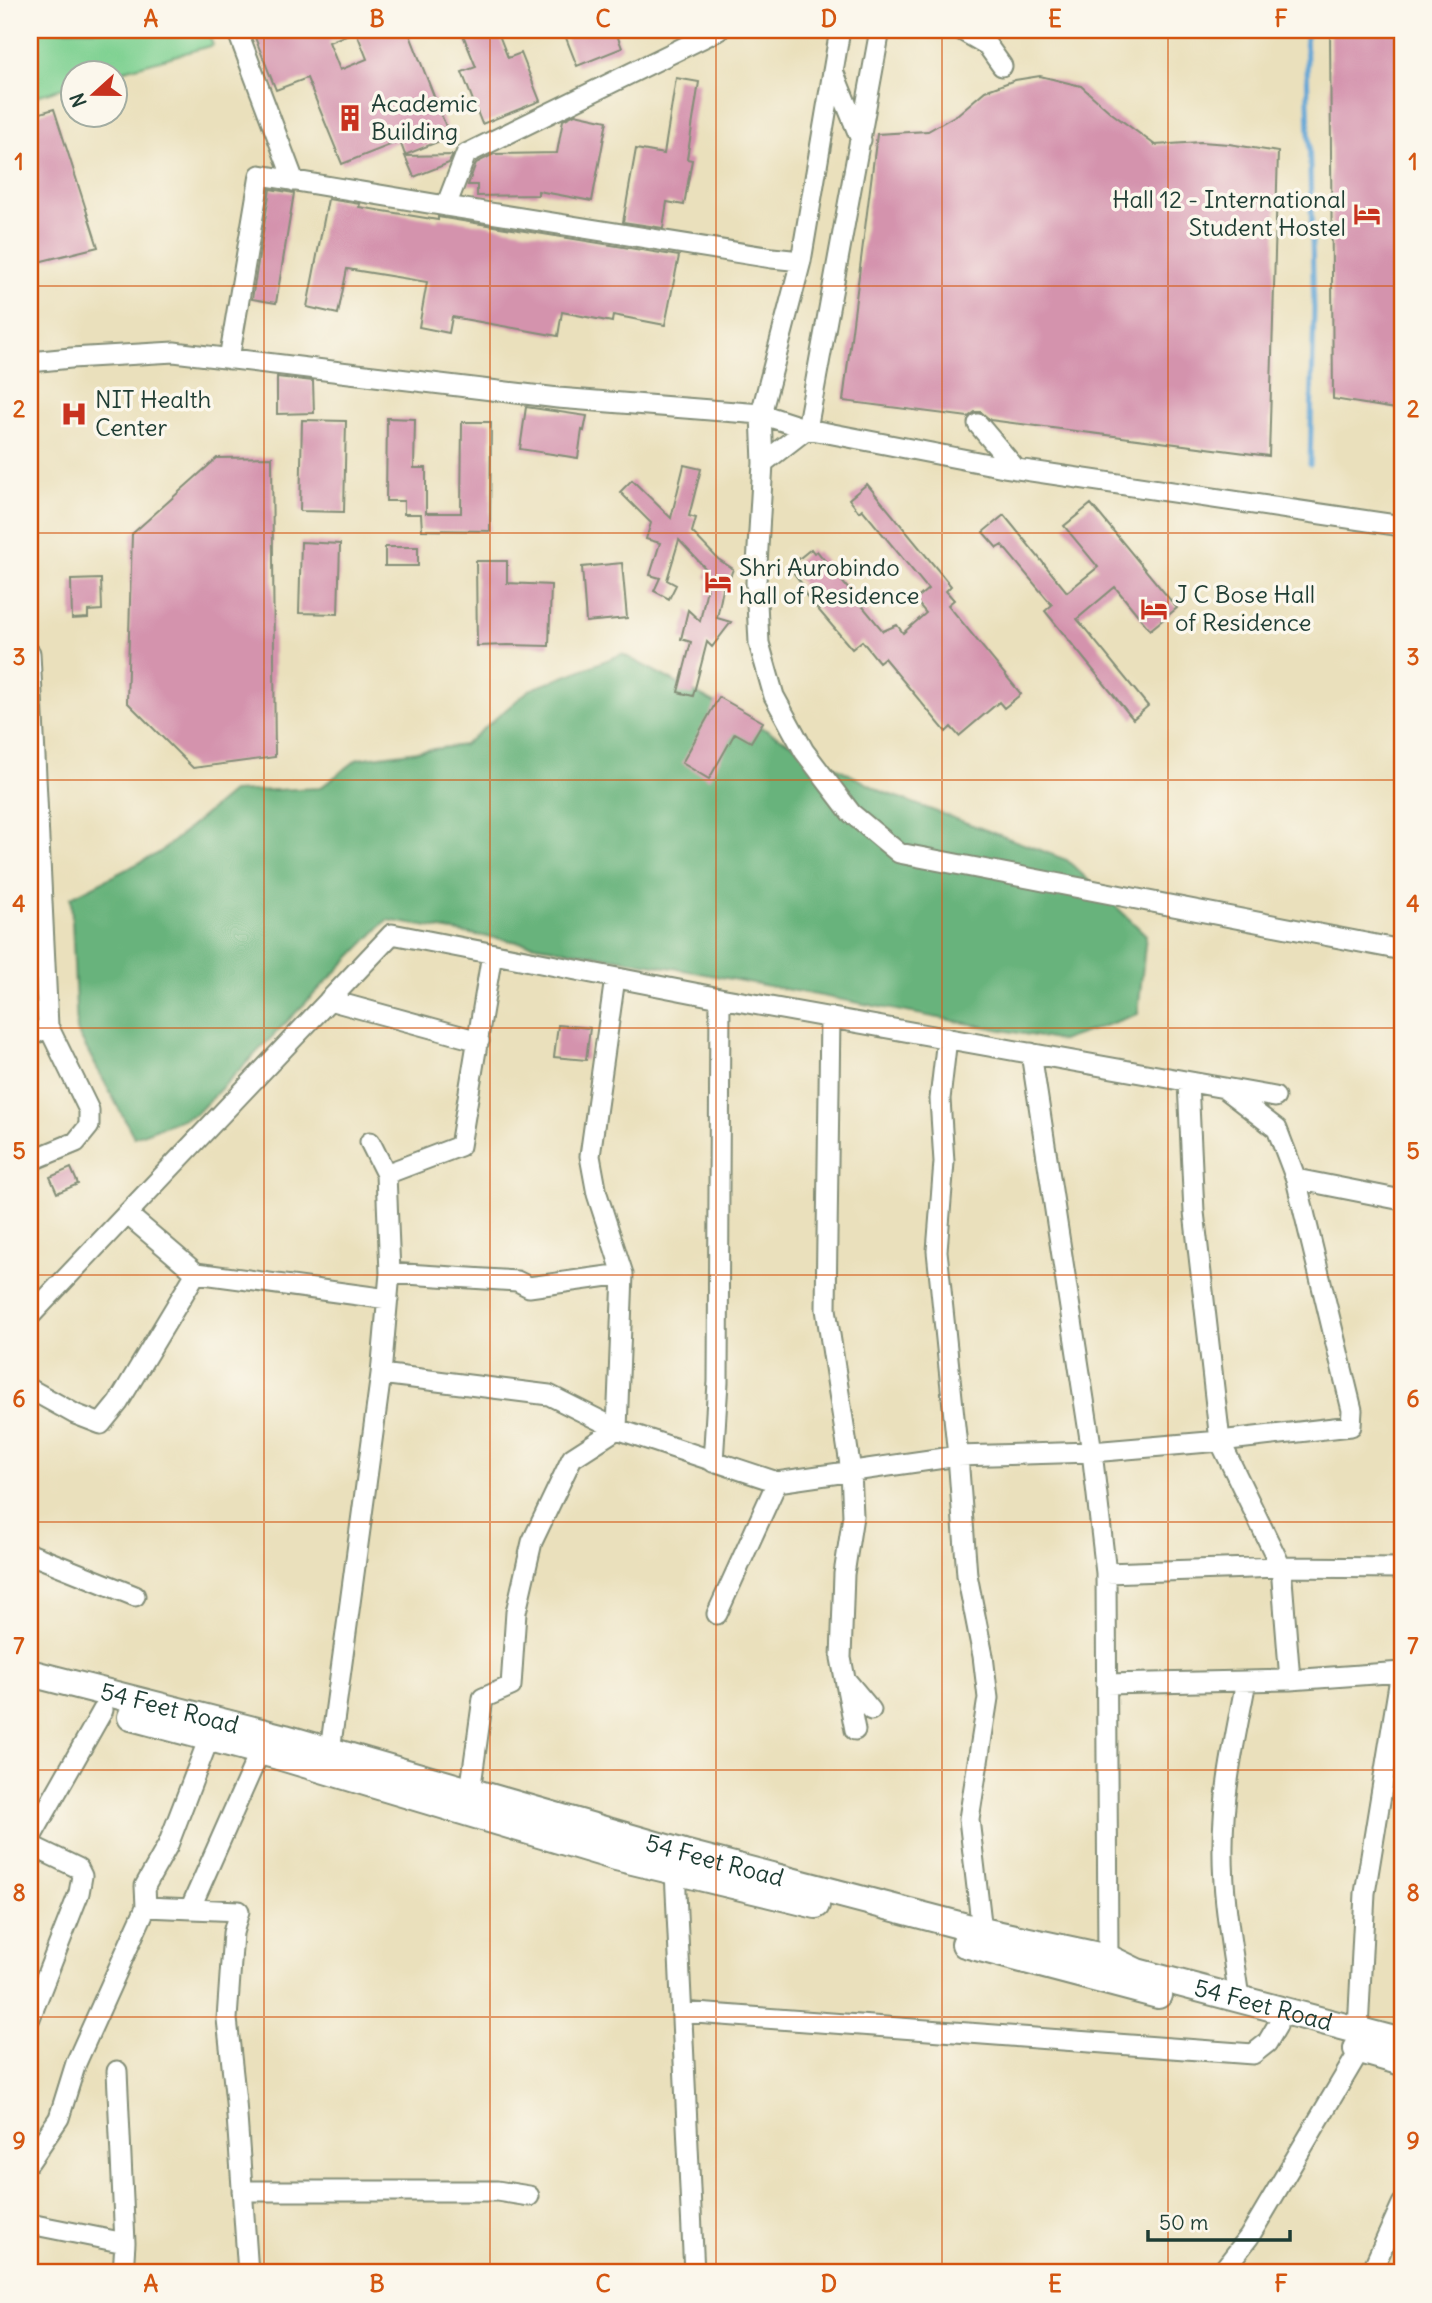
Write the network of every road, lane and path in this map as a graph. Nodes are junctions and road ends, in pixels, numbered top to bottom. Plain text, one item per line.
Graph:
1 (237, 30) edge
2 (719, 30) edge
3 (840, 30) edge
4 (880, 30) edge
5 (961, 30) edge
6 (1002, 66) dead end
7 (833, 71) junction
8 (861, 141) junction
9 (294, 181) junction
10 (446, 206) junction
11 (802, 261) junction
12 (229, 359) junction
13 (30, 362) edge
14 (761, 414) junction
15 (978, 424) dead end
16 (807, 429) junction
17 (763, 463) junction
18 (1016, 469) junction
19 (1402, 526) edge
20 (30, 653) edge
21 (32, 726) edge
22 (1402, 950) edge
23 (492, 954) junction
24 (615, 978) junction
25 (720, 998) junction
26 (329, 1000) junction
27 (830, 1017) junction
28 (48, 1026) junction
29 (30, 1037) edge
30 (947, 1038) junction
31 (479, 1041) junction
32 (1031, 1053) junction
33 (1188, 1082) junction
34 (1223, 1088) junction
35 (1275, 1097) dead end
36 (370, 1142) dead end
37 (30, 1161) edge
38 (386, 1174) junction
39 (1296, 1179) junction
40 (1402, 1200) edge
41 (127, 1214) junction
42 (196, 1273) junction
43 (390, 1273) junction
44 (623, 1274) junction
45 (388, 1299) junction
46 (30, 1317) edge
47 (381, 1374) junction
48 (30, 1389) edge
49 (617, 1429) junction
50 (1220, 1441) junction
51 (1092, 1452) junction
52 (958, 1455) junction
53 (713, 1462) junction
54 (851, 1471) junction
55 (777, 1482) junction
56 (30, 1554) edge
57 (1281, 1567) junction
58 (1402, 1568) edge
59 (1106, 1573) junction
60 (135, 1596) dead end
61 (717, 1615) dead end
62 (1402, 1672) edge
63 (30, 1673) edge
64 (845, 1679) junction
65 (1290, 1680) junction
66 (1246, 1681) junction
67 (1106, 1684) junction
68 (30, 1691) edge
69 (103, 1710) junction
70 (871, 1710) dead end
71 (855, 1730) dead end
72 (209, 1738) junction
73 (260, 1751) junction
74 (330, 1751) junction
75 (470, 1792) junction
76 (30, 1839) edge
77 (30, 1845) edge
78 (679, 1862) junction
79 (146, 1907) junction
80 (190, 1909) junction
81 (982, 1931) junction
82 (1108, 1958) junction
83 (1239, 1998) junction
84 (682, 2012) junction
85 (30, 2018) edge
86 (1276, 2026) junction
87 (1359, 2040) junction
88 (1402, 2042) edge
89 (1402, 2062) edge
90 (117, 2071) dead end
91 (30, 2161) edge
92 (242, 2191) junction
93 (529, 2196) dead end
94 (1402, 2204) edge
95 (30, 2224) edge
96 (125, 2243) junction
97 (122, 2273) edge
98 (248, 2273) edge
99 (695, 2273) edge
100 (1221, 2273) edge
101 (1371, 2273) edge

1 - 9 street
2 - 10 street
3 - 7 street
4 - 8 street
5 - 6 street
7 - 8 street
7 - 11 street
8 - 16 street
9 - 10 street
9 - 12 street
10 - 11 street
11 - 14 street
12 - 13 street
12 - 14 street
14 - 16 street
14 - 17 street
15 - 18 street
16 - 17 street
16 - 18 street
17 - 22 street
18 - 19 street
20 - 21 street
21 - 28 street
23 - 24 street
23 - 26 street
23 - 31 street
24 - 25 street
24 - 44 street
25 - 27 street
25 - 53 street
26 - 31 street
26 - 41 street
27 - 30 street
27 - 54 street
28 - 29 street
28 - 37 street
30 - 32 street
30 - 52 street
31 - 38 street
32 - 33 street
32 - 51 street
33 - 34 street
33 - 50 street
34 - 35 street
34 - 39 street
36 - 38 street
38 - 43 street
39 - 40 street
39 - 50 street
41 - 42 street
41 - 46 street
42 - 45 street
42 - 48 street
43 - 44 street
43 - 45 street
44 - 49 street
45 - 47 street
47 - 49 street
47 - 74 street
49 - 53 street
49 - 75 street
50 - 51 street
50 - 57 street
51 - 52 street
51 - 59 street
52 - 54 street
52 - 81 street
53 - 55 street
54 - 55 street
54 - 64 street
55 - 61 street
56 - 60 street
57 - 58 street
57 - 59 street
57 - 65 street
59 - 67 street
62 - 65 street
62 - 87 street
63 - 74 street, 54 Feet Road
64 - 70 street
64 - 71 street
65 - 66 street
66 - 67 street
66 - 83 street
67 - 82 street
68 - 69 street, 54 Feet Road
69 - 72 street, 54 Feet Road
69 - 76 street
72 - 73 street, 54 Feet Road
72 - 79 street
73 - 78 street, 54 Feet Road
73 - 80 street
74 - 75 street, 54 Feet Road
75 - 78 street, 54 Feet Road
77 - 85 street
78 - 81 street, 54 Feet Road
78 - 84 street
78 - 86 street, 54 Feet Road
79 - 80 street
79 - 91 street
80 - 92 street
81 - 82 street, 54 Feet Road
82 - 83 street, 54 Feet Road
83 - 87 street, 54 Feet Road
84 - 86 street
84 - 99 street
86 - 87 street, 54 Feet Road
87 - 88 street, 54 Feet Road
87 - 89 street, 54 Feet Road
87 - 100 street
90 - 96 street
92 - 93 street
92 - 98 street
94 - 101 street
95 - 96 street
96 - 97 street

